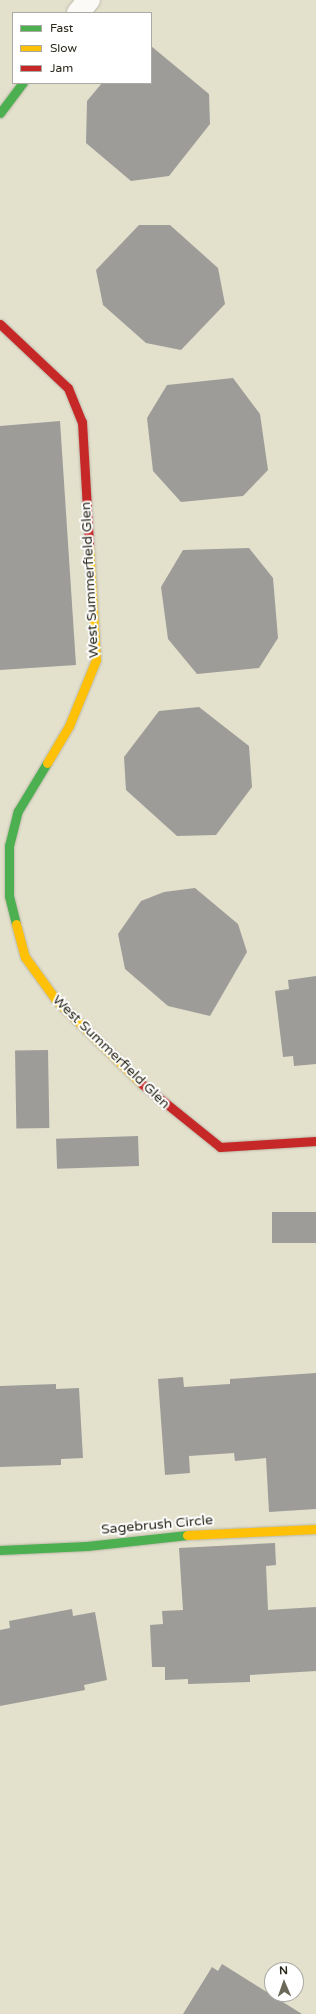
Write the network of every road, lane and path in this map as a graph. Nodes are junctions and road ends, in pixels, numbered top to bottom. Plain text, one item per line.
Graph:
1 (89, 0) edge
2 (79, 12) edge
3 (22, 84) edge
4 (0, 112) edge
5 (0, 324) edge
6 (316, 1141) edge
7 (316, 1529) edge
8 (0, 1550) edge

1 - 2 street
3 - 4 street
5 - 6 street, West Summerfield Glen
7 - 8 street, Sagebrush Circle

